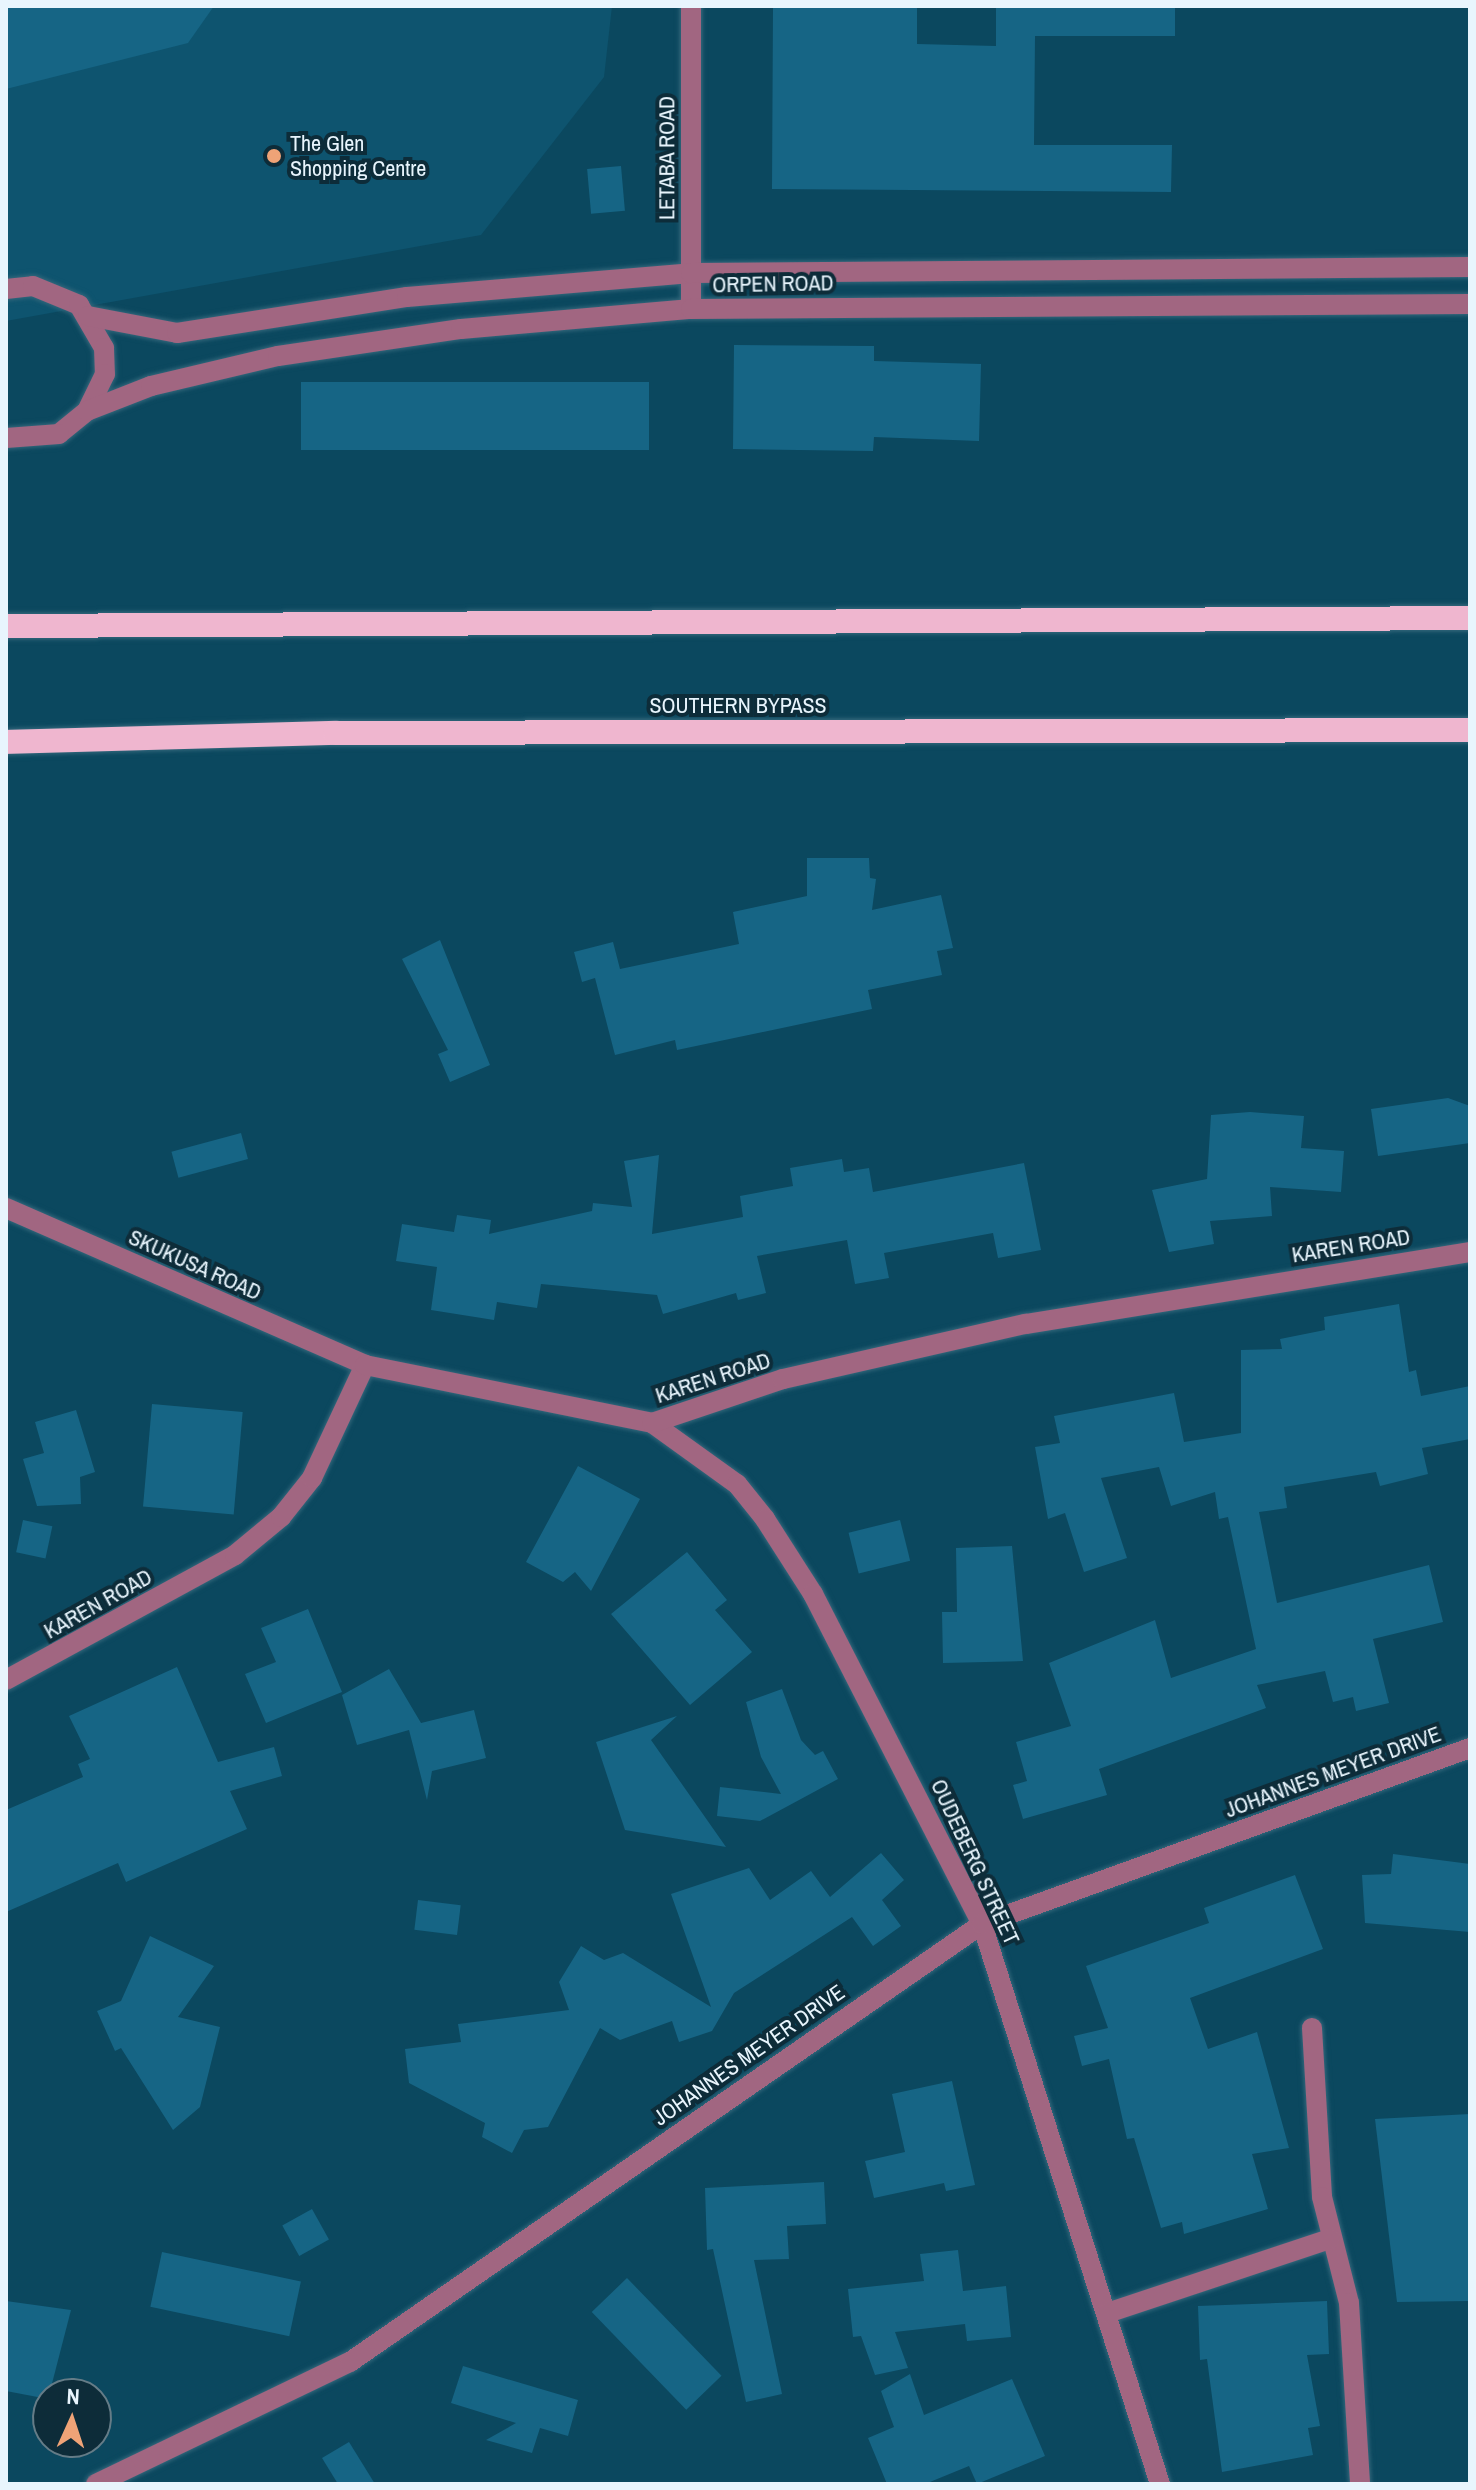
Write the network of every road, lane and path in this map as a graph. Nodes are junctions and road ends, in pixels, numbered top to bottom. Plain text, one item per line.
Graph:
1 (691, 6) edge
2 (1470, 267) edge
3 (691, 273) junction
4 (6, 289) edge
5 (1470, 304) edge
6 (691, 309) junction
7 (88, 316) junction
8 (87, 411) junction
9 (7, 438) edge
10 (1470, 618) edge
11 (6, 626) edge
12 (1470, 730) edge
13 (6, 742) edge
14 (6, 1208) edge
15 (1470, 1252) edge
16 (365, 1365) junction
17 (652, 1423) junction
18 (6, 1680) edge
19 (1470, 1748) edge
20 (982, 1924) junction
21 (1312, 2028) dead end
22 (1330, 2239) junction
23 (1107, 2313) junction
24 (96, 2484) edge
25 (1160, 2484) edge
26 (1360, 2484) edge

1 - 3 street, LETABA ROAD
2 - 3 street, ORPEN ROAD
3 - 6 street, LETABA ROAD
3 - 7 street, ORPEN ROAD
4 - 7 street
5 - 6 street, ORPEN ROAD
6 - 8 street, ORPEN ROAD
7 - 8 street
8 - 9 street
10 - 11 highway
12 - 13 highway, SOUTHERN BYPASS
14 - 16 street, SKUKUSA ROAD
15 - 17 street, KAREN ROAD
16 - 17 street, KAREN ROAD
16 - 18 street, KAREN ROAD
17 - 20 street, OUDEBERG STREET
19 - 20 street, JOHANNES MEYER DRIVE
20 - 23 street, OUDEBERG STREET
20 - 24 street, JOHANNES MEYER DRIVE
21 - 22 street
22 - 23 street
22 - 26 street
23 - 25 street, OUDEBERG STREET

